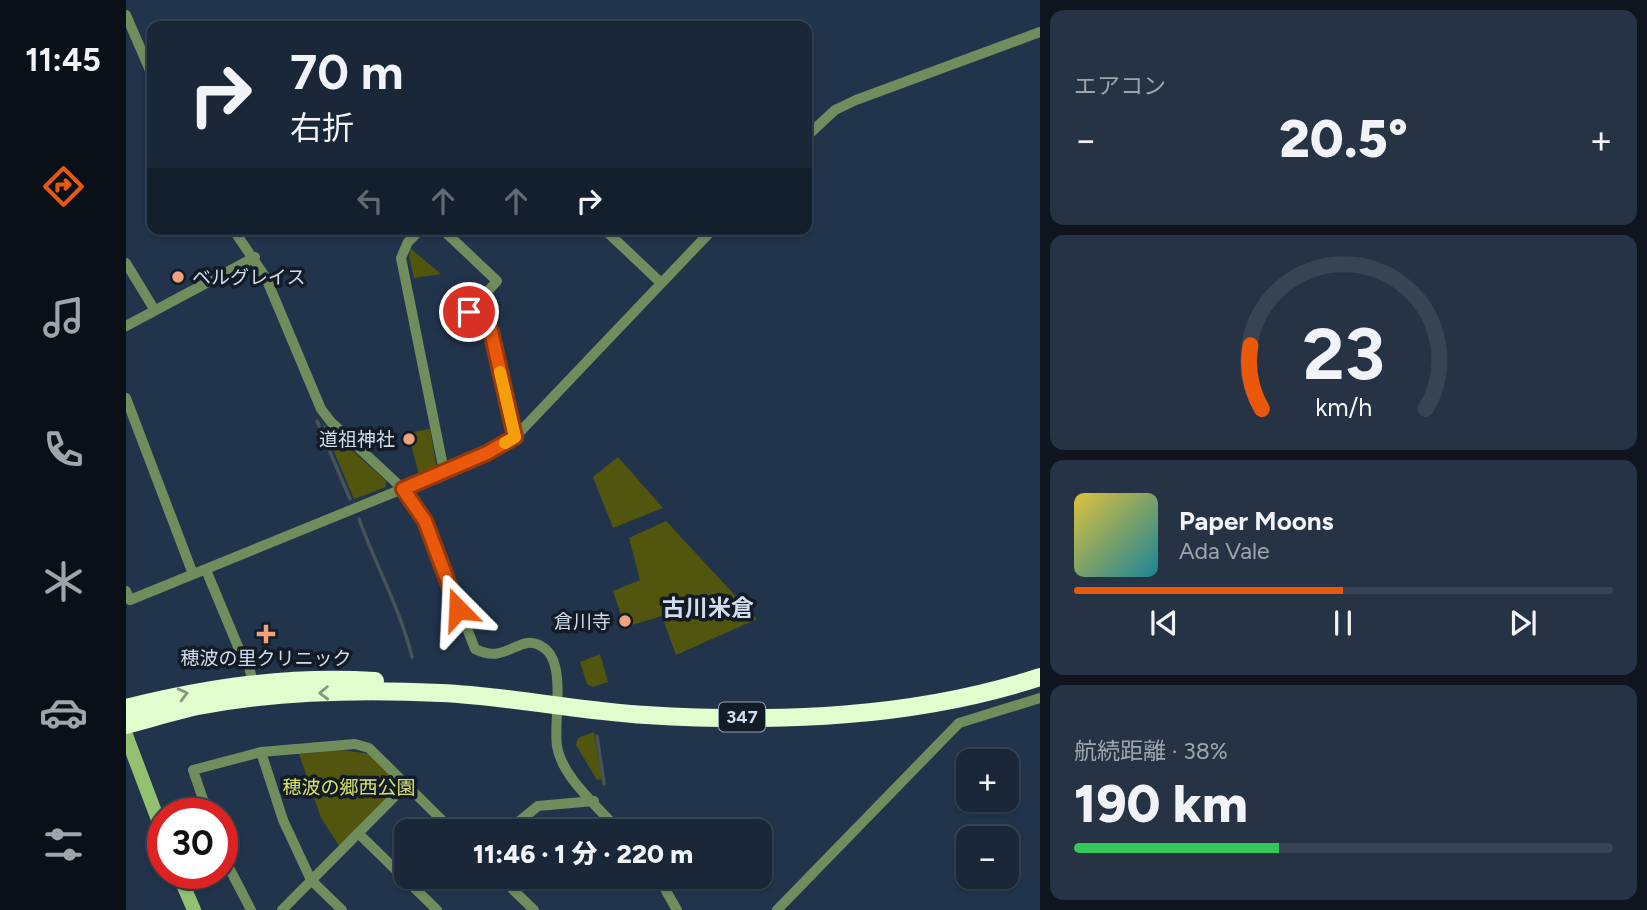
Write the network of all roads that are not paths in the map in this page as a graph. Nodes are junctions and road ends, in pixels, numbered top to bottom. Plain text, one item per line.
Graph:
1 (126, 15) edge
2 (1040, 32) edge
3 (147, 63) edge
4 (812, 131) edge
5 (238, 235) edge
6 (415, 235) edge
7 (448, 235) edge
8 (610, 235) edge
9 (707, 235) edge
10 (255, 257) junction
11 (126, 263) edge
12 (660, 282) junction
13 (154, 309) junction
14 (126, 326) edge
15 (126, 398) edge
16 (515, 437) junction
17 (444, 471) junction
18 (403, 489) junction
19 (206, 569) junction
20 (193, 574) junction
21 (126, 590) edge
22 (1040, 677) edge
23 (253, 683) junction
24 (441, 693) junction
25 (1040, 698) edge
26 (559, 706) junction
27 (126, 708) edge
28 (126, 725) edge
29 (126, 735) edge
30 (261, 752) junction
31 (406, 785) junction
32 (150, 798) edge
33 (203, 798) edge
34 (594, 801) junction
35 (441, 819) edge
36 (522, 819) edge
37 (610, 819) edge
38 (358, 833) junction
39 (312, 880) junction
40 (238, 885) edge
41 (185, 889) edge
42 (512, 889) edge
43 (666, 889) edge
44 (194, 910) edge
45 (251, 910) edge
46 (282, 910) edge
47 (342, 910) edge
48 (437, 910) edge
49 (534, 910) edge
50 (677, 910) edge
51 (777, 910) edge

1 - 3 street
2 - 4 street
5 - 10 street
6 - 17 street
7 - 16 street
8 - 12 street
9 - 12 street
10 - 13 street
10 - 18 street
11 - 13 street
12 - 16 street
13 - 14 street
15 - 20 street
16 - 17 street
17 - 18 street
18 - 19 street
18 - 26 street
19 - 20 street
19 - 23 street
20 - 21 street
22 - 26 highway, 347
23 - 24 highway, 347
27 -> 23 highway, 347
24 - 26 highway, 347
24 -> 28 highway, 347
25 - 51 street
26 - 34 street
29 - 32 street
30 - 31 street
30 - 33 street
30 - 39 street
31 - 35 street
31 - 38 street
34 - 36 street
34 - 37 street
38 - 39 street
38 - 48 street
39 - 46 street
39 - 47 street
40 - 45 street
41 - 44 street
42 - 49 street
43 - 50 street

